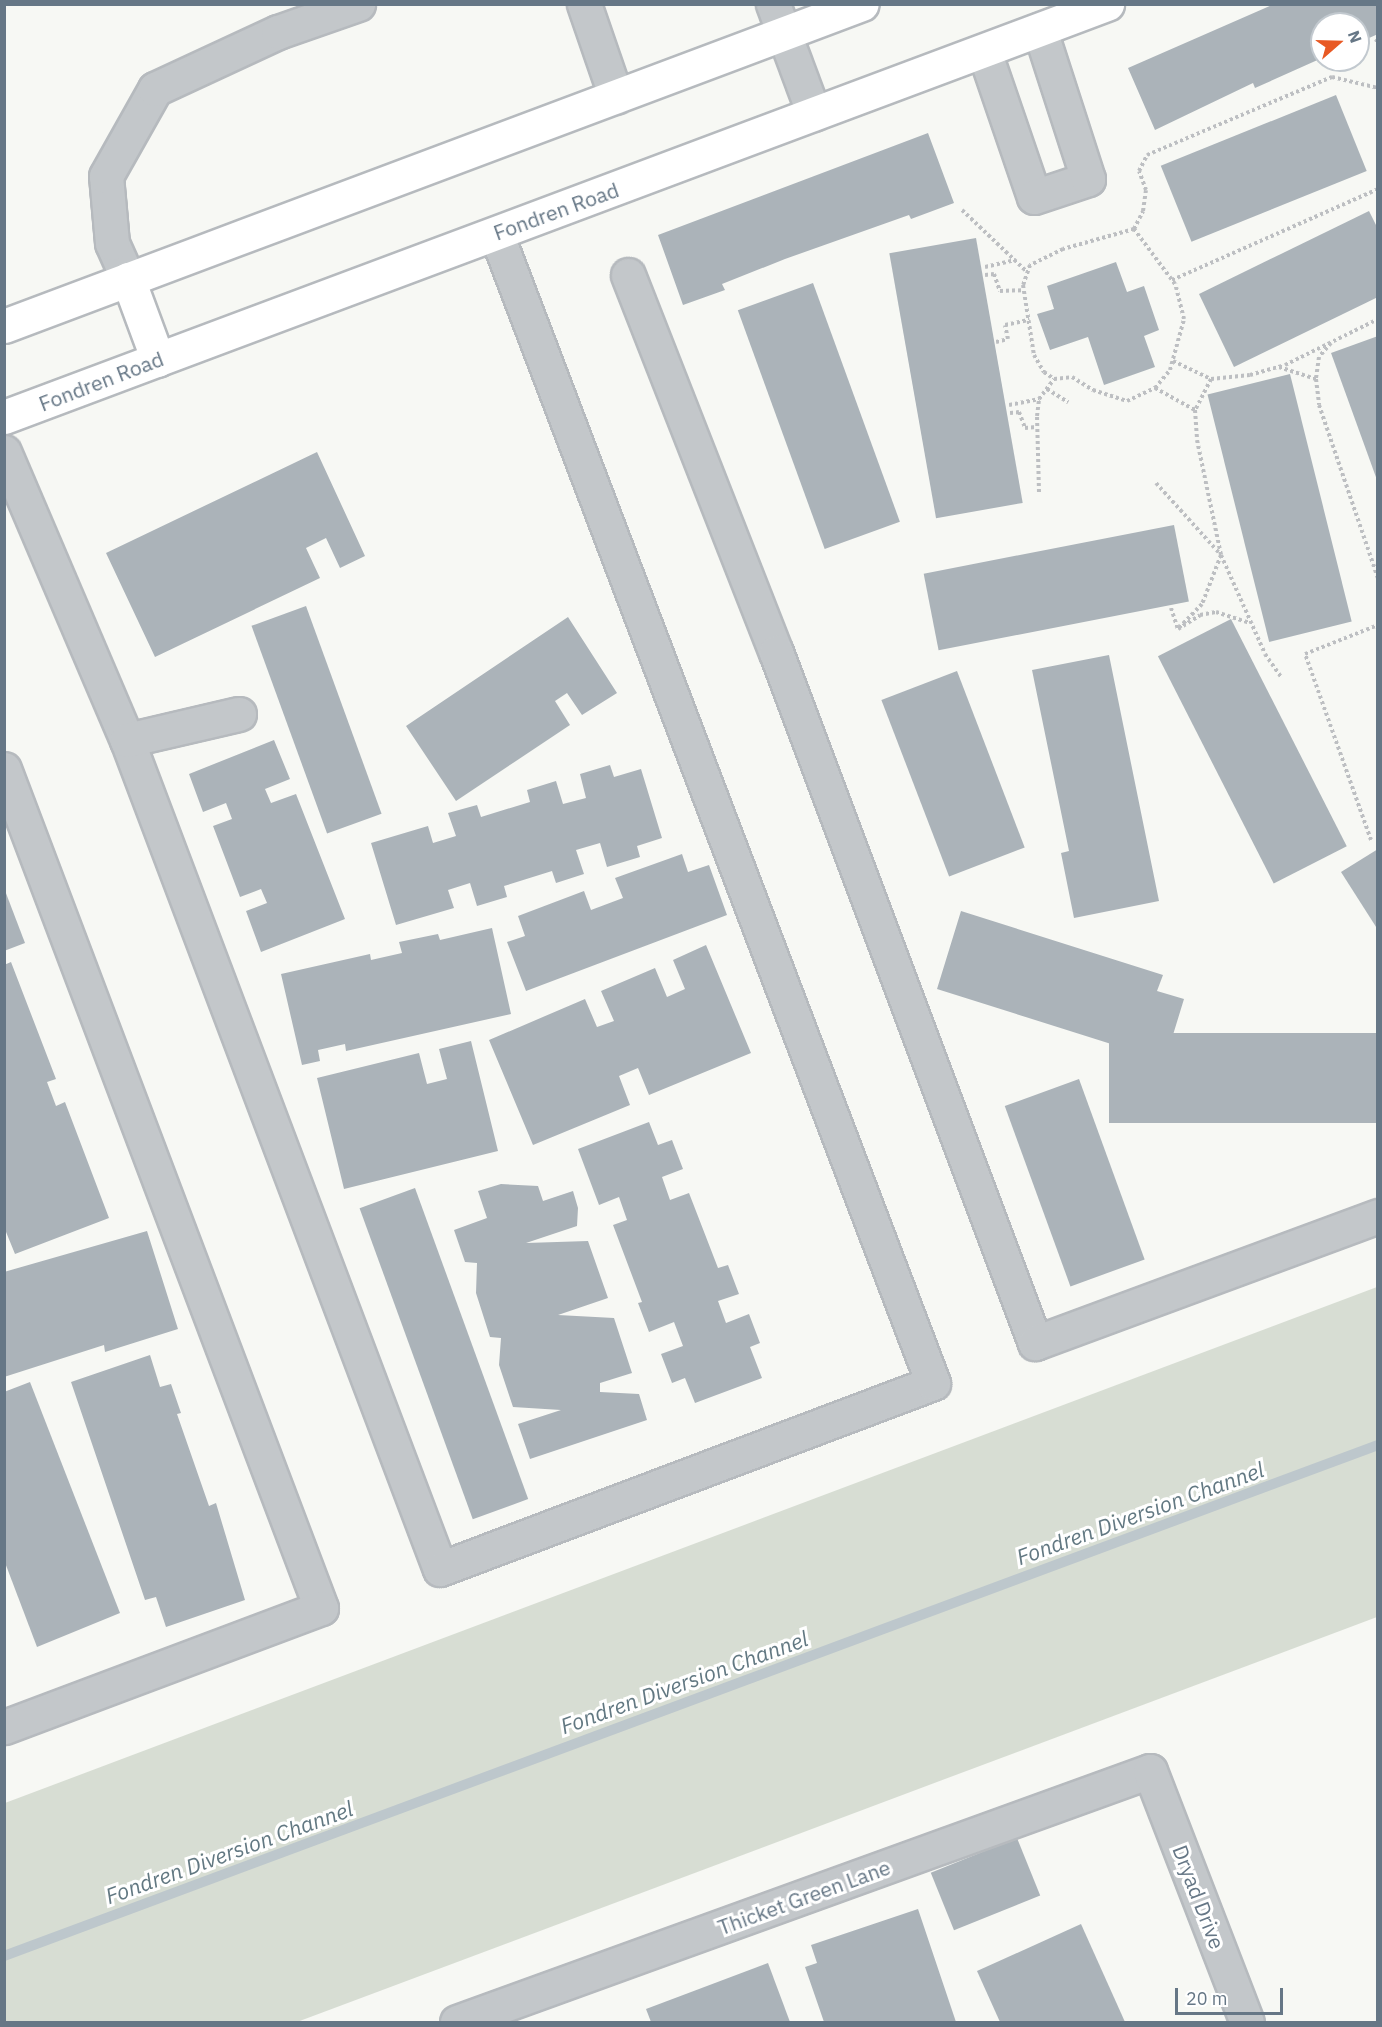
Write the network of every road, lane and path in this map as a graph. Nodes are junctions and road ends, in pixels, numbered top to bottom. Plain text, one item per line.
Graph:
1 (358, 4) edge
2 (584, 4) edge
3 (862, 4) edge
4 (1107, 4) edge
5 (779, 19) edge
6 (1040, 30) junction
7 (984, 51) junction
8 (1377, 88) edge
9 (616, 96) junction
10 (814, 114) junction
11 (1377, 189) edge
12 (962, 210) dead end
13 (1134, 229) junction
14 (496, 233) junction
15 (1016, 260) junction
16 (985, 267) dead end
17 (1028, 272) junction
18 (628, 275) dead end
19 (985, 275) dead end
20 (128, 279) junction
21 (1172, 280) junction
22 (1023, 290) junction
23 (1377, 319) edge
24 (1029, 320) junction
25 (4, 326) edge
26 (996, 342) dead end
27 (1331, 343) junction
28 (158, 360) junction
29 (1173, 361) junction
30 (1279, 367) junction
31 (1054, 379) junction
32 (1211, 379) junction
33 (1316, 379) junction
34 (1155, 388) junction
35 (1047, 389) junction
36 (1040, 399) junction
37 (1068, 402) dead end
38 (1009, 405) dead end
39 (1196, 410) junction
40 (1010, 413) dead end
41 (4, 417) edge
42 (1036, 427) junction
43 (4, 452) edge
44 (1156, 483) dead end
45 (1039, 492) dead end
46 (1221, 555) junction
47 (1377, 578) edge
48 (1171, 608) dead end
49 (1252, 624) junction
50 (1377, 625) edge
51 (1178, 629) junction
52 (1281, 677) dead end
53 (239, 714) dead end
54 (127, 740) junction
55 (4, 769) edge
56 (1371, 840) dead end
57 (1377, 1216) edge
58 (4, 1727) edge
59 (1150, 1771) joint
60 (466, 2021) edge
61 (1247, 2022) edge

1 - 20 street
2 - 9 street
3 - 5 main road
4 - 6 main road, Fondren Road
5 - 9 main road
5 - 10 street
6 - 7 main road, Fondren Road
6 - 7 street
7 - 10 main road, Fondren Road
8 - 13 path
9 - 20 main road
10 - 14 main road, Fondren Road
11 - 21 path
12 - 15 path
13 - 17 path
13 - 21 path
14 - 28 main road, Fondren Road
14 - 54 street
15 - 16 path
15 - 17 path
17 - 22 path
18 - 57 street
19 - 22 path
20 - 25 main road
20 - 28 main road
21 - 29 path
22 - 24 path
23 - 27 path
24 - 26 path
24 - 31 path
27 - 30 path
27 - 33 path
28 - 41 main road, Fondren Road
29 - 32 path
29 - 34 path
30 - 32 path
30 - 33 path
31 - 34 path
31 - 35 path
32 - 39 path
33 - 47 path
34 - 39 path
35 - 36 path
35 - 37 path
36 - 38 path
36 - 42 path
39 - 46 path
40 - 42 path
42 - 45 path
43 - 54 street
44 - 46 path
46 - 49 path
46 - 51 path
48 - 51 path
49 - 51 path
49 - 52 path
50 - 56 path
53 - 54 street
55 - 58 street
59 - 60 street, Thicket Green Lane
59 - 61 street, Dryad Drive

